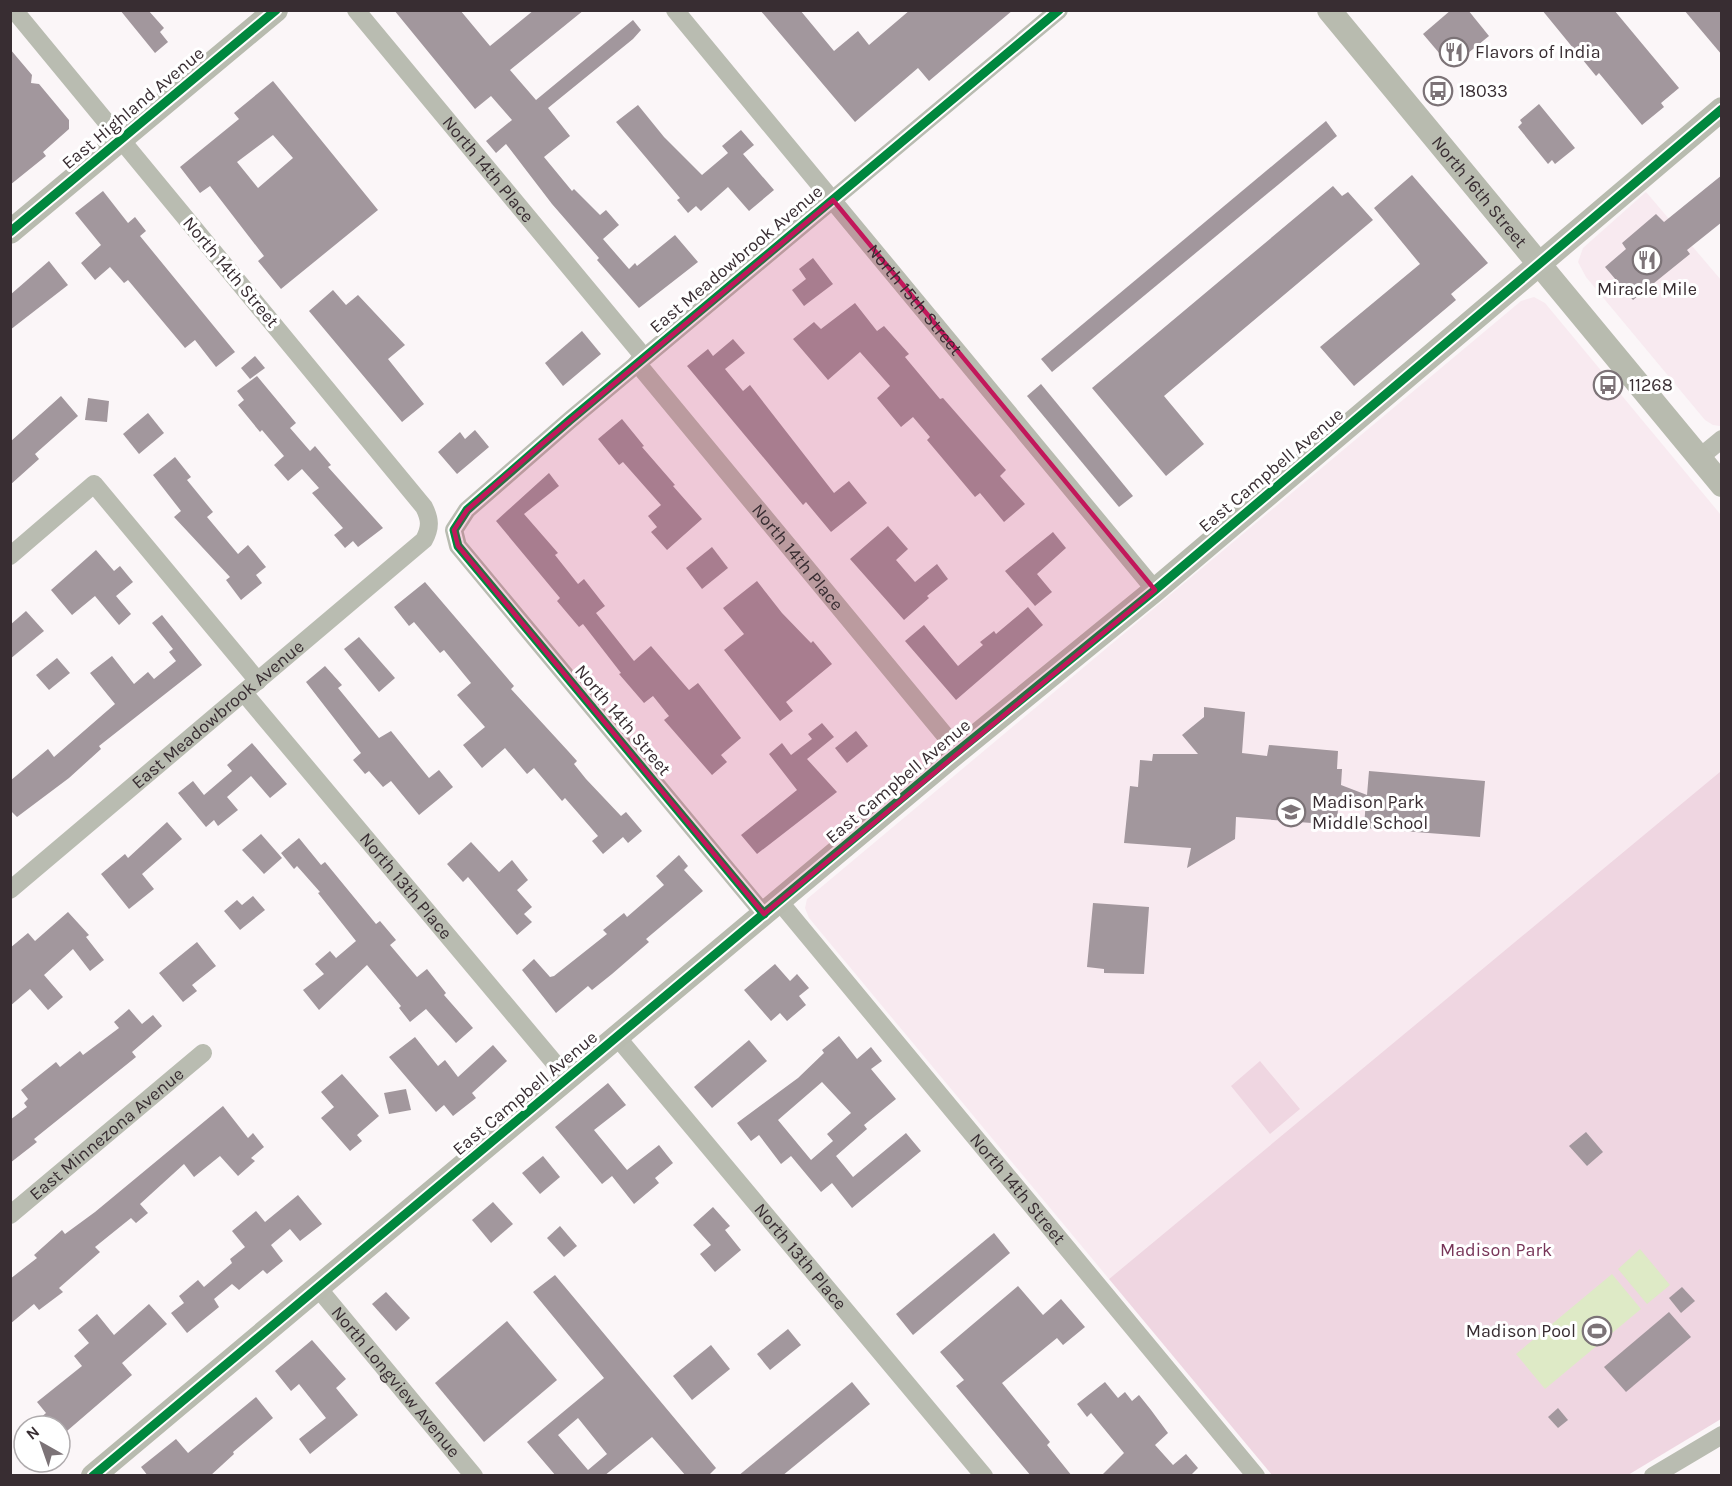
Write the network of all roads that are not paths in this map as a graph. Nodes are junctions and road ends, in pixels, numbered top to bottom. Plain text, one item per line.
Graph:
1 (14, 10) edge
2 (276, 10) edge
3 (356, 10) edge
4 (675, 10) edge
5 (1059, 10) edge
6 (1329, 10) edge
7 (1722, 109) edge
8 (121, 139) junction
9 (833, 200) junction
10 (10, 232) edge
11 (1540, 265) junction
12 (641, 360) junction
13 (1722, 439) edge
14 (1699, 458) junction
15 (1722, 485) edge
16 (424, 540) joint
17 (458, 546) joint
18 (10, 556) edge
19 (1155, 590) junction
20 (251, 687) junction
21 (958, 751) junction
22 (10, 890) edge
23 (771, 908) junction
24 (617, 1037) junction
25 (202, 1053) dead end
26 (568, 1079) junction
27 (10, 1215) edge
28 (318, 1288) junction
29 (1722, 1435) edge
30 (93, 1476) edge
31 (474, 1476) edge
32 (984, 1476) edge
33 (1256, 1476) edge
34 (1653, 1476) edge

1 - 8 street, North 14th Street
2 - 8 street, East Highland Avenue
3 - 12 street, North 14th Place
4 - 9 street, North 15th Street
5 - 9 street, East Meadowbrook Avenue
6 - 11 street, North 16th Street
7 - 11 street, East Campbell Avenue
8 - 10 street, East Highland Avenue
8 - 16 street, North 14th Street
9 - 12 street, East Meadowbrook Avenue
9 - 19 street, North 15th Street
11 - 14 street, North 16th Street
11 - 19 street, East Campbell Avenue
12 - 17 street, East Meadowbrook Avenue
12 - 21 street, North 14th Place
13 - 14 street
14 - 15 street, North 16th Street
16 - 20 street, East Meadowbrook Avenue
17 - 23 street, North 14th Street
18 - 20 street, North 13th Place
19 - 21 street, East Campbell Avenue
20 - 22 street, East Meadowbrook Avenue
20 - 26 street, North 13th Place
21 - 23 street, East Campbell Avenue
23 - 24 street, East Campbell Avenue
23 - 33 street, North 14th Street
24 - 26 street, East Campbell Avenue
24 - 32 street, North 13th Place
25 - 27 street, East Minnezona Avenue
26 - 28 street, East Campbell Avenue
28 - 30 street, East Campbell Avenue
28 - 31 street, North Longview Avenue
29 - 34 street

